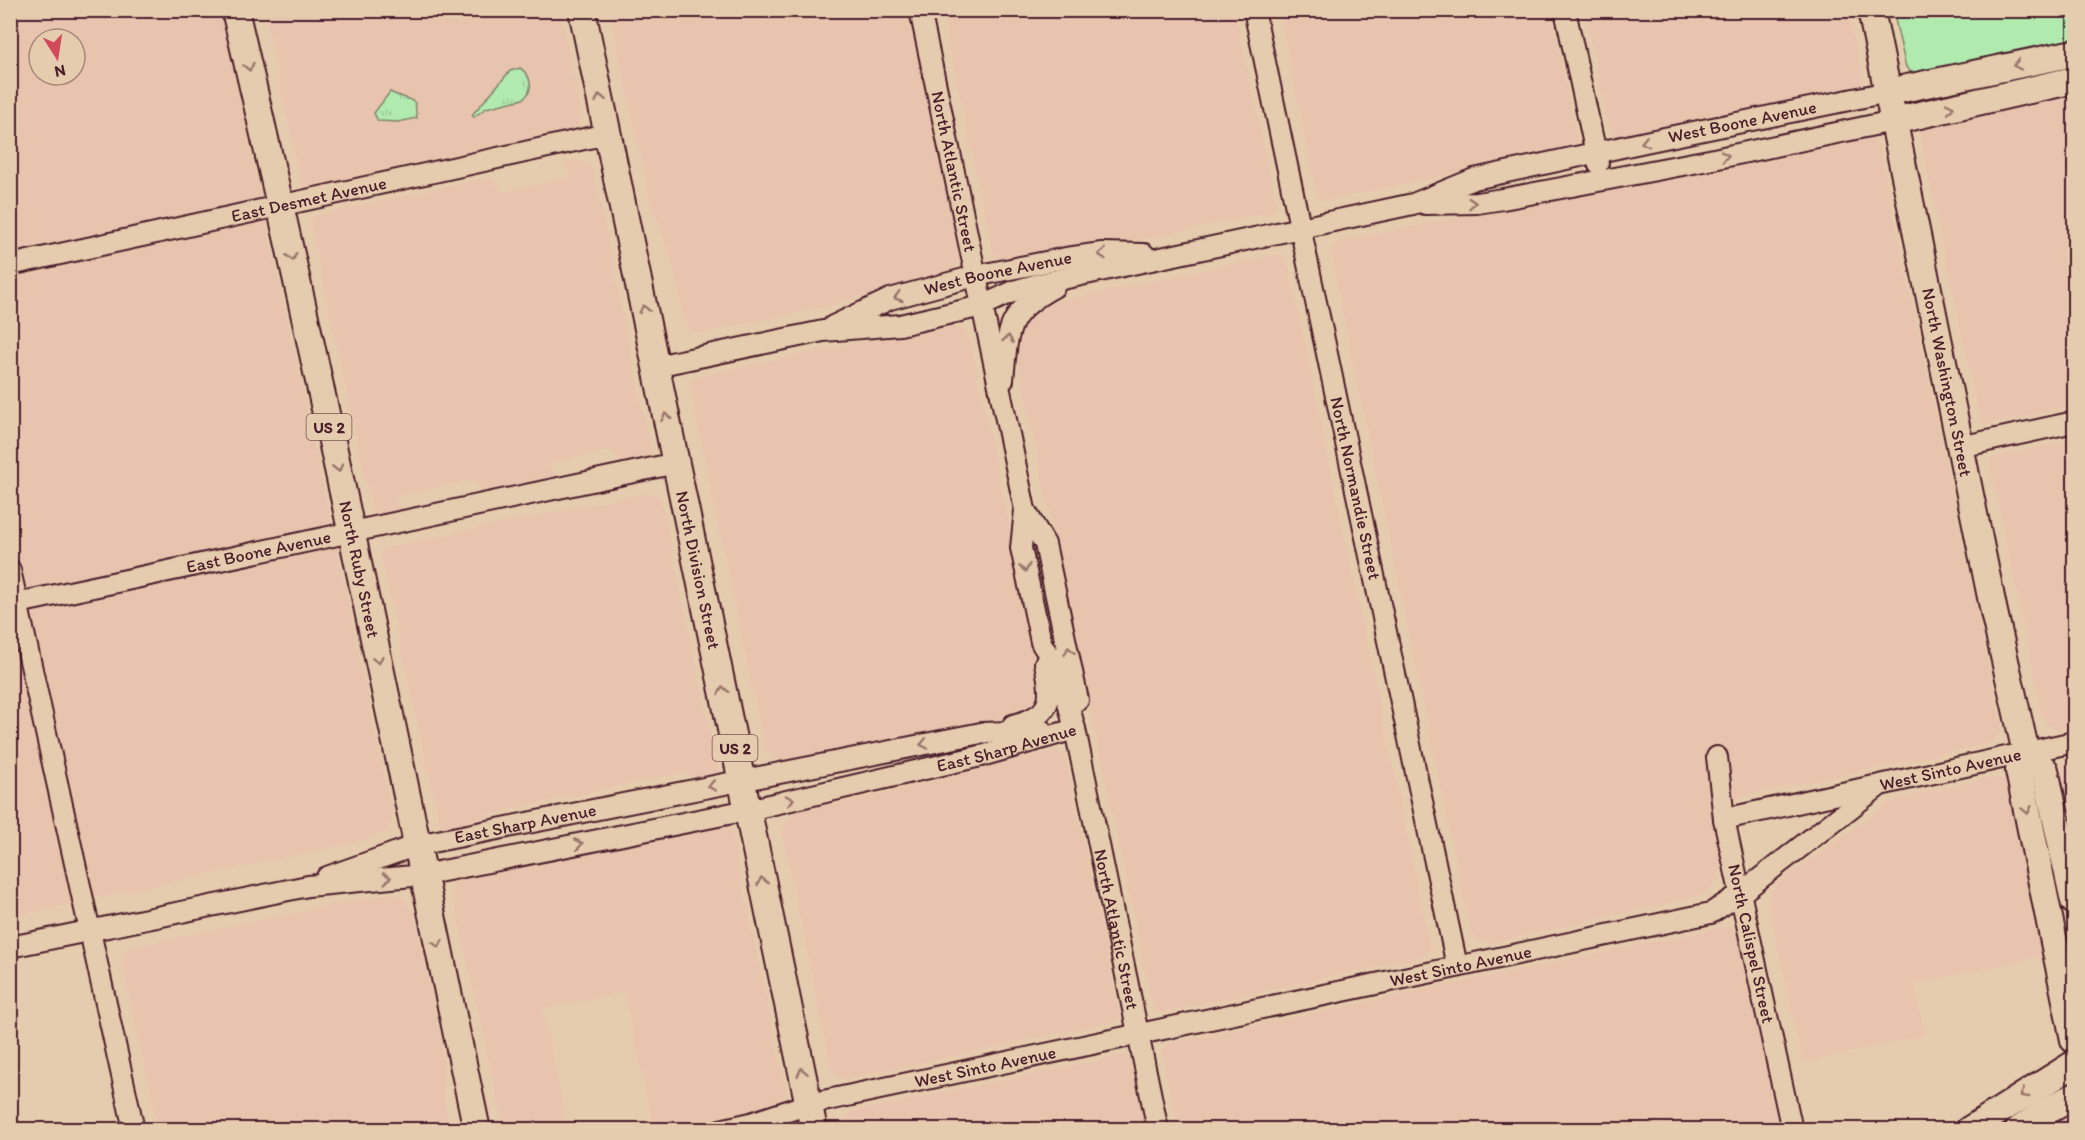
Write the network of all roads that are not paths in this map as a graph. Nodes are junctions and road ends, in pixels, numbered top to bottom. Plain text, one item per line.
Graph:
1 (235, 10) edge
2 (582, 10) edge
3 (920, 10) edge
4 (1254, 10) edge
5 (1565, 10) edge
6 (1870, 10) edge
7 (2074, 53) edge
8 (2074, 80) edge
9 (1888, 92) junction
10 (1893, 121) junction
11 (607, 135) junction
12 (1595, 153) junction
13 (1601, 179) junction
14 (1413, 204) junction
15 (281, 205) junction
16 (1300, 229) junction
17 (1181, 254) junction
18 (10, 265) edge
19 (975, 276) junction
20 (1072, 277) junction
21 (982, 306) junction
22 (823, 331) junction
23 (656, 366) junction
24 (1001, 397) junction
25 (2074, 422) edge
26 (1960, 447) junction
27 (676, 463) junction
28 (1025, 510) junction
29 (352, 533) junction
30 (10, 570) edge
31 (18, 603) junction
32 (1041, 642) junction
33 (1075, 729) junction
34 (981, 733) junction
35 (2074, 742) edge
36 (2026, 753) junction
37 (1718, 757) dead end
38 (741, 780) junction
39 (1880, 785) junction
40 (748, 810) junction
41 (1724, 819) junction
42 (417, 845) junction
43 (423, 875) junction
44 (308, 886) junction
45 (1740, 894) junction
46 (2074, 901) edge
47 (90, 931) junction
48 (10, 947) edge
49 (1457, 966) junction
50 (1139, 1034) junction
51 (2074, 1040) edge
52 (2074, 1064) edge
53 (2074, 1096) edge
54 (809, 1104) junction
55 (134, 1130) edge
56 (477, 1130) edge
57 (720, 1130) edge
58 (814, 1130) edge
59 (1158, 1130) edge
60 (1792, 1130) edge
61 (1969, 1130) edge
62 (2019, 1130) edge

1 -> 15 main road, North Ruby Street / US 2
11 -> 2 main road, North Division Street / US 2
3 - 19 street, North Atlantic Street
4 - 16 street, North Normandie Street
5 - 12 street
6 - 9 main road, North Washington Street
7 -> 9 main road, West Boone Avenue
10 -> 8 main road, West Boone Avenue
9 - 10 main road, North Washington Street
9 -> 12 street, West Boone Avenue
13 -> 10 street, West Boone Avenue
10 - 26 main road, North Washington Street
11 - 15 street, East Desmet Avenue
23 -> 11 main road, North Division Street / US 2
12 - 13 street
12 - 14 street, West Boone Avenue
14 -> 13 street, West Boone Avenue
14 - 16 street, West Boone Avenue
15 - 18 street, East Desmet Avenue
15 -> 29 main road, North Ruby Street / US 2
16 - 17 street, West Boone Avenue
16 - 49 street, North Normandie Street
17 -> 19 street, West Boone Avenue
17 - 20 street, West Boone Avenue
19 - 21 street, North Atlantic Street
19 -> 22 street, West Boone Avenue
20 - 21 street, West Boone Avenue
24 -> 20 street
21 - 22 street, West Boone Avenue
21 - 24 street, North Atlantic Street
22 - 23 street, West Boone Avenue
27 -> 23 main road, North Division Street / US 2
24 - 28 street, North Atlantic Street
25 - 26 street
26 - 36 main road, North Washington Street
27 - 29 street, East Boone Avenue
38 -> 27 main road, North Division Street / US 2
28 -> 32 street, North Atlantic Street
33 -> 28 street, North Atlantic Street
29 - 31 street, East Boone Avenue
29 -> 42 main road, North Ruby Street / US 2
30 - 31 street
31 - 47 street
32 - 33 street, North Atlantic Street
32 - 34 street
33 - 34 street, East Sharp Avenue
40 -> 33 street, East Sharp Avenue
33 - 50 street, North Atlantic Street
34 -> 38 street, East Sharp Avenue
35 - 36 street, West Sinto Avenue
36 - 39 street, West Sinto Avenue
36 - 46 main road
36 -> 51 main road, North Washington Street
37 - 41 street, North Calispel Street
38 - 40 main road, North Division Street / US 2
38 -> 42 street, East Sharp Avenue
39 - 41 street
39 - 45 street, West Sinto Avenue
43 -> 40 street, East Sharp Avenue
54 -> 40 main road, North Division Street / US 2
41 - 45 street, North Calispel Street
42 - 43 main road, North Ruby Street / US 2
42 - 44 street, East Sharp Avenue
44 -> 43 street, East Sharp Avenue
43 -> 56 main road, North Ruby Street / US 2
44 - 47 street, East Sharp Avenue
45 - 49 street, West Sinto Avenue
45 - 60 street, North Calispel Street
47 - 48 street, East Sharp Avenue
47 - 55 street
49 - 50 street, West Sinto Avenue
50 - 54 street, West Sinto Avenue
50 - 59 street, North Atlantic Street
52 -> 61 main road
53 - 62 main road
54 - 57 street, West Sinto Avenue
54 - 58 main road, North Division Street / US 2

